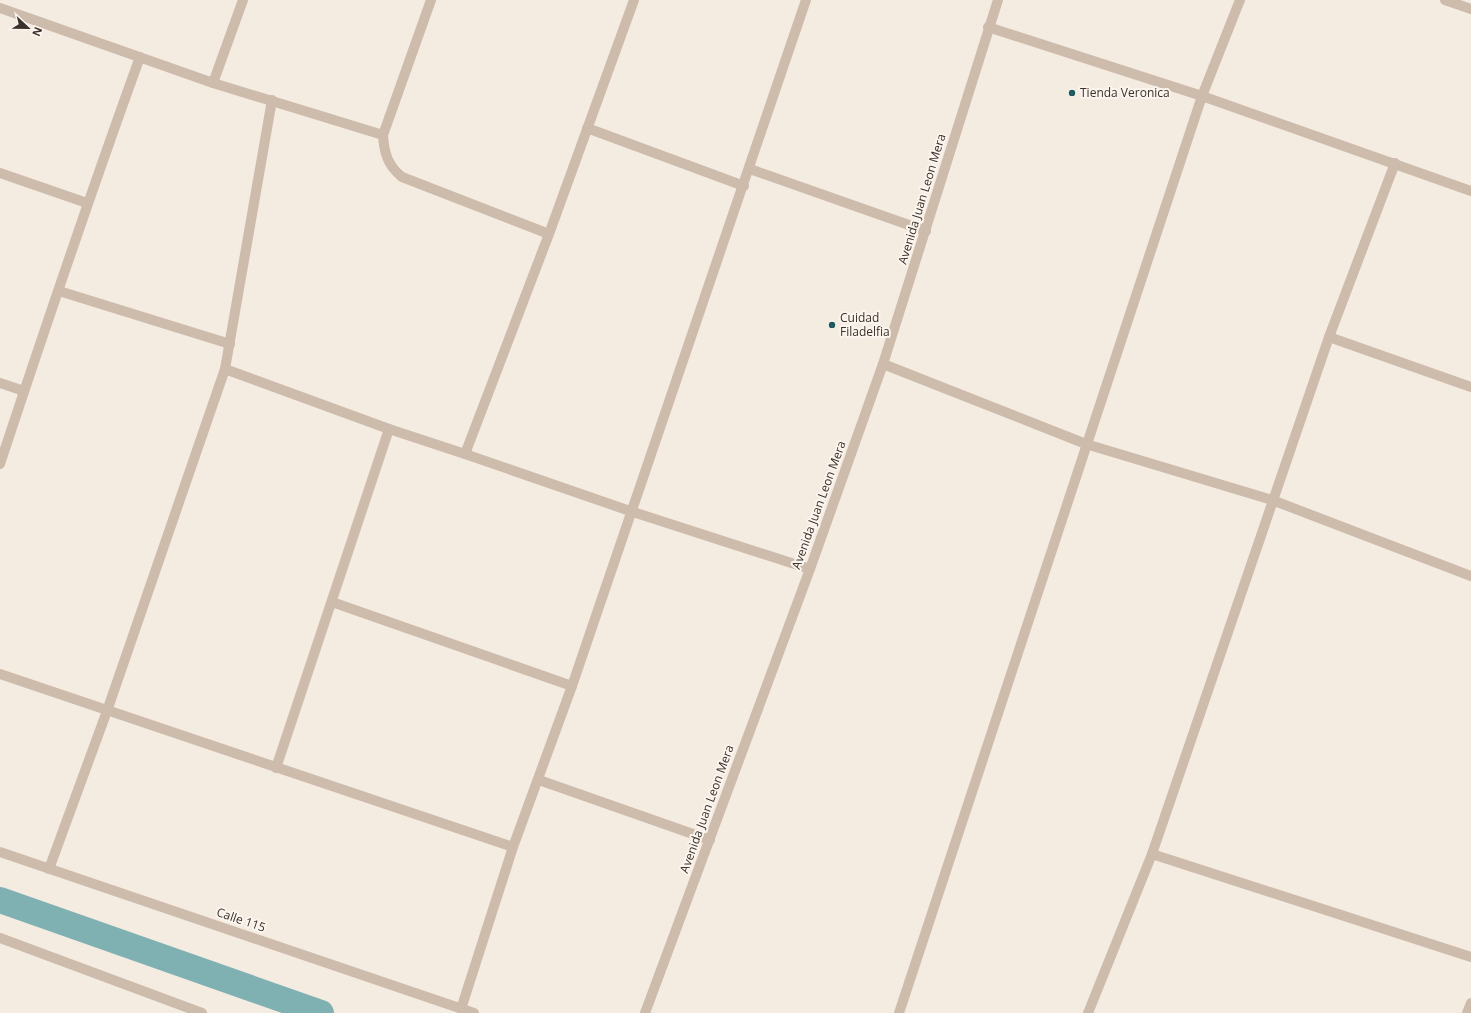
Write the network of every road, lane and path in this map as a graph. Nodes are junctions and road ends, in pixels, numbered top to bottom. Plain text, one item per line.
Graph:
1 (243, 0) edge
2 (431, 0) edge
3 (634, 0) edge
4 (806, 0) edge
5 (998, 0) edge
6 (1240, 0) edge
7 (1445, 0) edge
8 (0, 8) edge
9 (1471, 10) edge
10 (988, 27) junction
11 (140, 57) junction
12 (213, 83) junction
13 (1202, 96) junction
14 (272, 100) junction
15 (587, 128) junction
16 (383, 135) junction
17 (1396, 163) junction
18 (750, 169) junction
19 (0, 173) edge
20 (744, 186) junction
21 (1471, 191) edge
22 (87, 203) junction
23 (926, 231) junction
24 (549, 234) junction
25 (59, 290) junction
26 (1329, 337) junction
27 (230, 344) junction
28 (883, 364) junction
29 (226, 369) junction
30 (0, 384) edge
31 (1471, 387) edge
32 (24, 391) junction
33 (389, 430) junction
34 (1086, 444) junction
35 (465, 454) junction
36 (0, 464) edge
37 (1272, 500) junction
38 (630, 511) junction
39 (810, 569) junction
40 (1471, 576) edge
41 (332, 602) junction
42 (0, 674) edge
43 (572, 686) junction
44 (107, 711) junction
45 (276, 768) junction
46 (539, 780) junction
47 (710, 840) junction
48 (513, 847) junction
49 (0, 852) edge
50 (1152, 854) junction
51 (49, 869) junction
52 (0, 938) edge
53 (1471, 958) edge
54 (1471, 1003) edge
55 (462, 1009) junction
56 (202, 1013) edge
57 (474, 1013) edge
58 (645, 1013) edge
59 (899, 1013) edge
60 (1090, 1013) edge
61 (1467, 1013) edge

1 - 12 street
2 - 16 street
3 - 15 street
4 - 18 street
5 - 10 street, Avenida Juan Leon Mera
6 - 13 street
7 - 9 street
8 - 11 street
10 - 13 street
10 - 23 street, Avenida Juan Leon Mera
11 - 12 street
11 - 22 street
12 - 14 street
13 - 17 street
13 - 34 street
14 - 16 street
14 - 27 street
15 - 20 street
15 - 24 street
16 - 24 street
17 - 21 street
17 - 26 street
18 - 20 street
18 - 23 street
19 - 22 street
20 - 38 street
22 - 25 street
23 - 28 street, Avenida Juan Leon Mera
24 - 35 street
25 - 27 street
25 - 32 street
26 - 31 street
26 - 37 street
27 - 29 street
28 - 34 street
28 - 39 street, Avenida Juan Leon Mera
29 - 33 street
29 - 44 street
30 - 32 street
32 - 36 street
33 - 35 street
33 - 41 street
34 - 37 street
34 - 59 street
35 - 38 street
37 - 40 street
37 - 50 street
38 - 39 street
38 - 43 street
39 - 47 street, Avenida Juan Leon Mera
41 - 43 street
41 - 45 street
42 - 44 street
43 - 46 street
44 - 45 street
44 - 51 street
45 - 48 street
46 - 47 street
46 - 48 street
47 - 58 street, Avenida Juan Leon Mera
48 - 55 street
49 - 51 street, Calle 115
50 - 53 street
50 - 60 street
51 - 55 street, Calle 115
52 - 56 street
54 - 61 street
55 - 57 street, Calle 115

